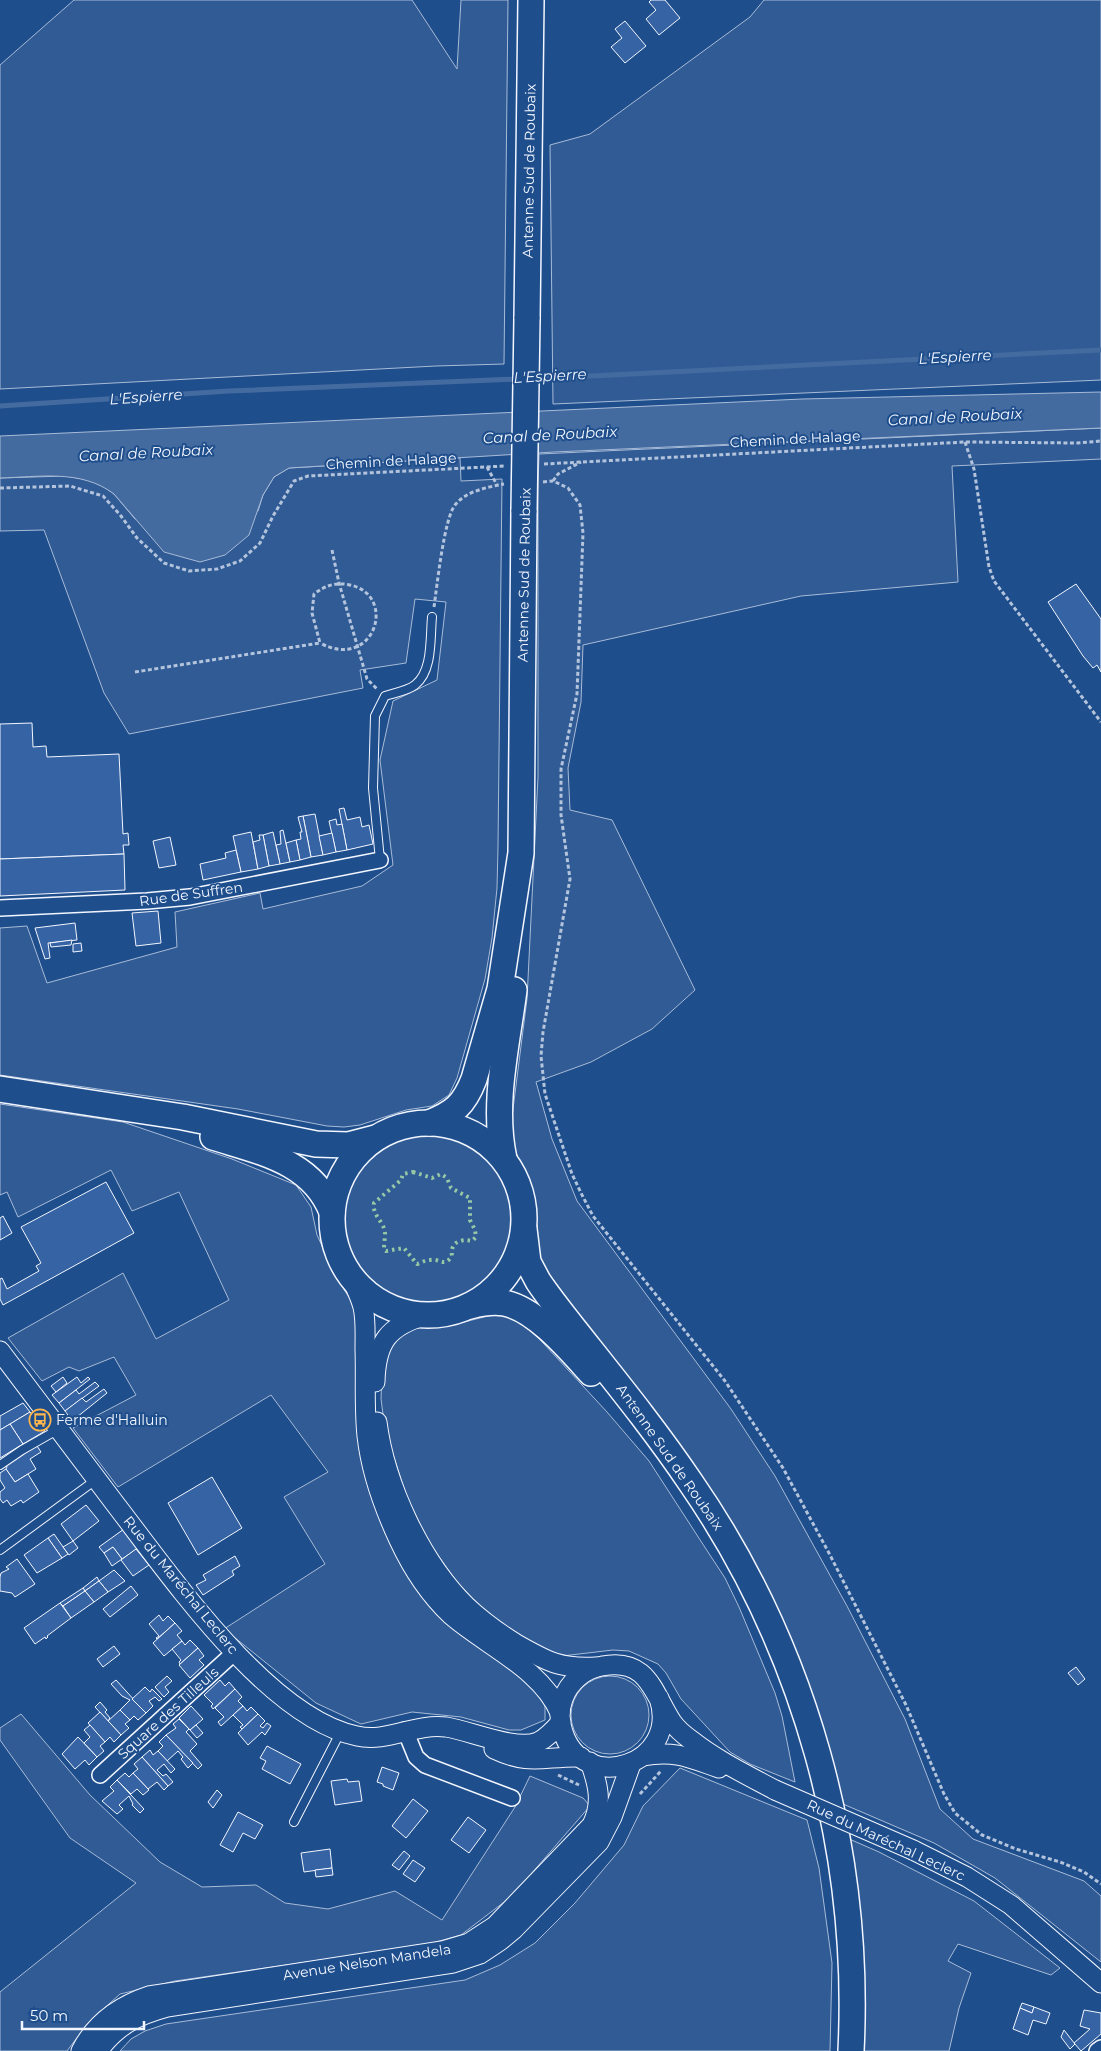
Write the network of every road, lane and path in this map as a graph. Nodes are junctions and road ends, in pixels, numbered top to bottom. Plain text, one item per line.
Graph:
1 (531, 0) edge
2 (1101, 441) edge
3 (965, 442) junction
4 (582, 461) junction
5 (534, 464) dead end
6 (506, 466) dead end
7 (486, 467) junction
8 (553, 481) junction
9 (537, 482) dead end
10 (512, 483) dead end
11 (497, 485) junction
12 (0, 488) edge
13 (332, 550) dead end
14 (339, 583) junction
15 (432, 617) joint
16 (320, 643) junction
17 (358, 647) junction
18 (135, 672) dead end
19 (385, 696) junction
20 (1101, 722) edge
21 (521, 853) junction
22 (380, 860) joint
23 (0, 908) edge
24 (0, 1089) edge
25 (120, 1108) junction
26 (429, 1123) junction
27 (377, 1138) junction
28 (504, 1159) junction
29 (332, 1212) junction
30 (524, 1230) junction
31 (350, 1275) junction
32 (470, 1306) junction
33 (426, 1315) junction
34 (0, 1351) edge
35 (59, 1429) junction
36 (0, 1465) edge
37 (97, 1479) junction
38 (0, 1550) edge
39 (235, 1652) junction
40 (596, 1667) junction
41 (659, 1698) junction
42 (560, 1717) junction
43 (445, 1727) junction
44 (405, 1730) junction
45 (341, 1731) junction
46 (585, 1760) junction
47 (637, 1760) junction
48 (100, 1775) dead end
49 (776, 1790) junction
50 (512, 1798) dead end
51 (294, 1822) dead end
52 (1101, 1884) edge
53 (1101, 1983) edge
54 (1101, 2048) edge
55 (81, 2051) edge
56 (98, 2051) edge
57 (839, 2051) edge
58 (850, 2051) edge
59 (1097, 2051) edge

1 - 21 highway, Antenne Sud de Roubaix, bridge
2 - 3 path, Chemin de Halage
3 - 4 path, Chemin de Halage
3 - 20 path
4 - 5 path, Chemin de Halage
4 - 8 path
6 - 7 path, Chemin de Halage
7 - 11 path
7 - 12 path, Chemin de Halage
8 - 9 path
8 - 52 path
10 - 11 path
11 - 15 path
13 - 14 path
14 - 16 path
14 - 17 path
14 - 17 path
15 - 19 lane
16 - 17 path
16 - 18 path
17 - 19 path
19 - 22 lane
21 - 26 highway, Antenne Sud de Roubaix
21 - 28 highway
22 - 23 street, Rue de Suffren
24 - 25 highway
25 - 27 highway
25 - 29 highway
26 - 27 highway
26 - 28 highway
27 - 29 highway
28 - 30 highway
29 - 31 highway
30 - 32 highway
30 - 58 highway, Antenne Sud de Roubaix
31 - 33 highway
31 - 42 street
32 - 33 highway
32 - 57 highway, Antenne Sud de Roubaix
33 - 40 street
34 - 35 street, Rue du Maréchal Leclerc
35 - 36 lane
35 - 37 street, Rue du Maréchal Leclerc
37 - 38 lane
37 - 39 street, Rue du Maréchal Leclerc
39 - 45 street, Rue du Maréchal Leclerc
39 - 48 street, Square des Tilleuls
40 - 41 street
40 - 42 street
41 - 47 street
41 - 49 street
42 - 43 street, Rue du Maréchal Leclerc
42 - 46 street
43 - 44 street, Rue du Maréchal Leclerc
43 - 46 street, Rue du Maréchal Leclerc
44 - 45 street, Rue du Maréchal Leclerc
44 - 50 street
45 - 51 lane
46 - 47 street
46 - 55 street, Avenue Nelson Mandela
47 - 49 street, Rue du Maréchal Leclerc
47 - 56 street, Avenue Nelson Mandela
49 - 53 street, Rue du Maréchal Leclerc, bridge
54 - 59 street

